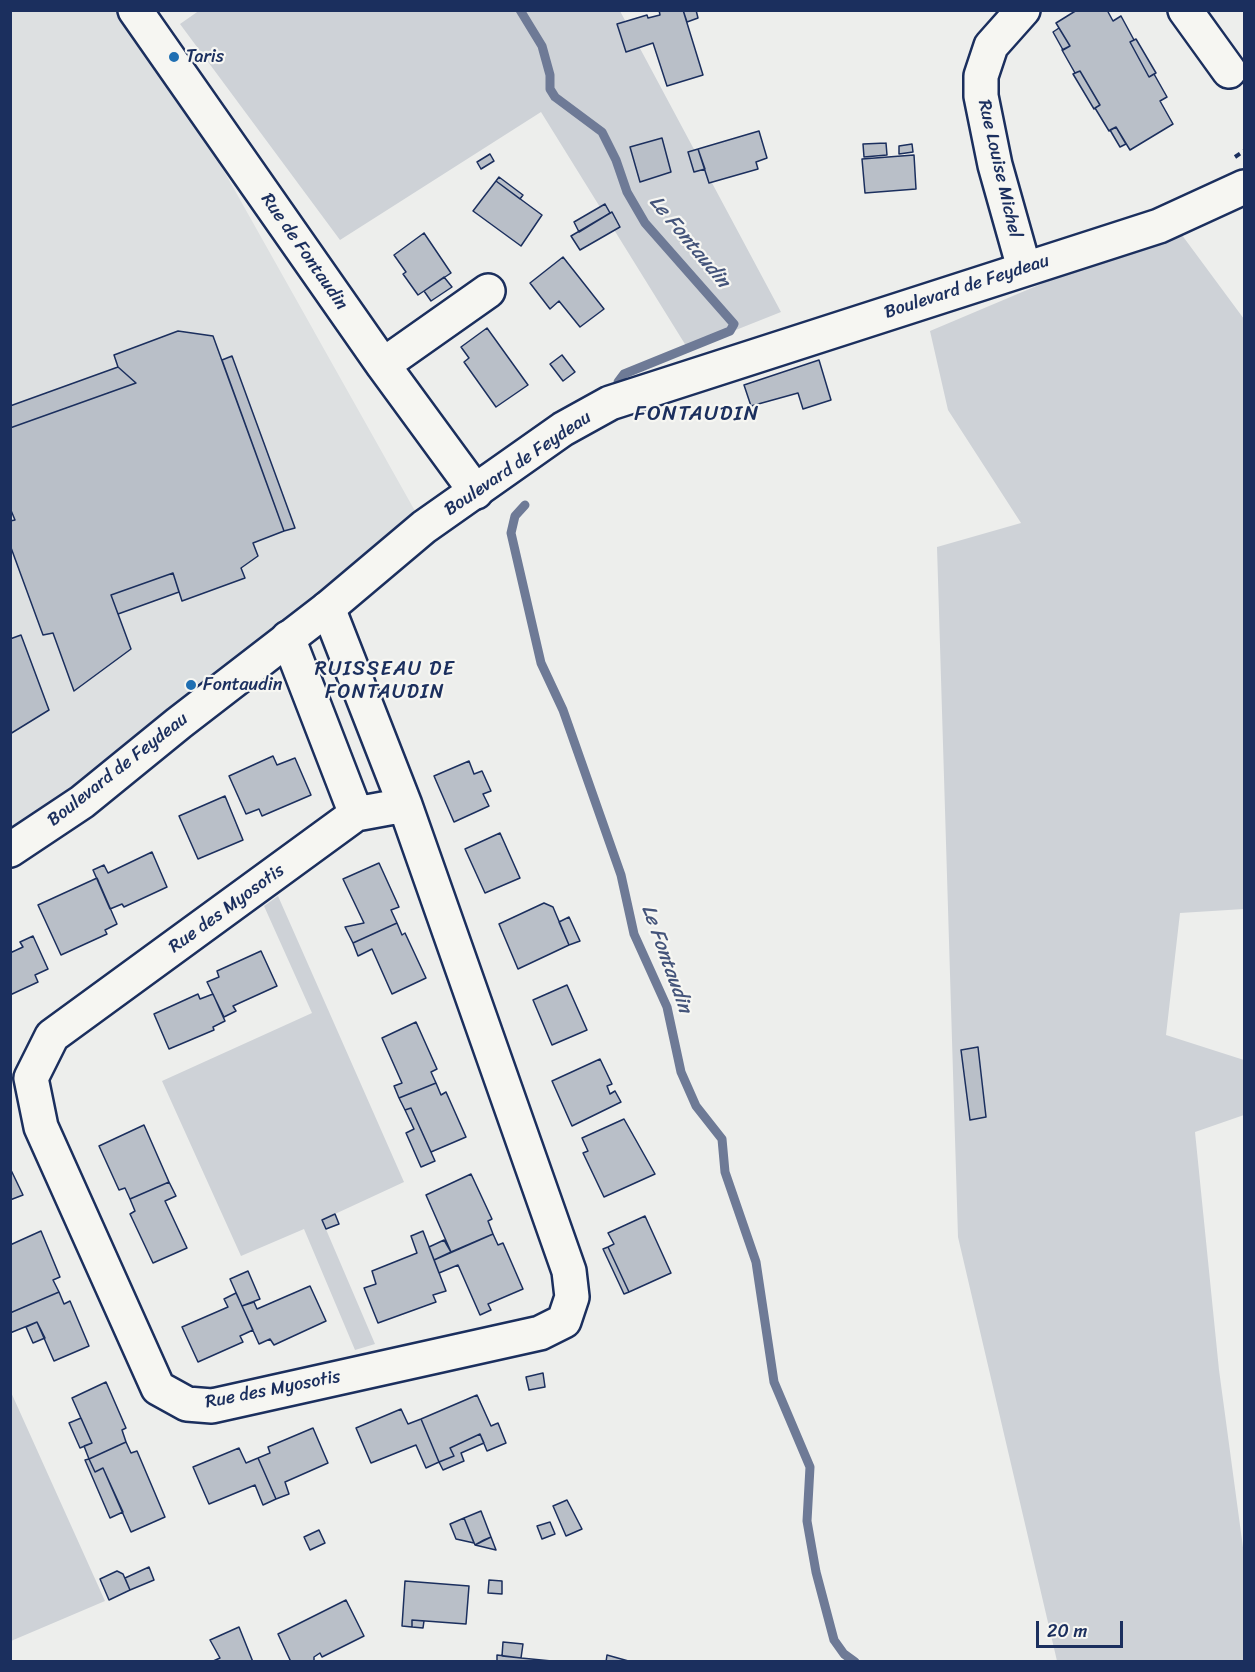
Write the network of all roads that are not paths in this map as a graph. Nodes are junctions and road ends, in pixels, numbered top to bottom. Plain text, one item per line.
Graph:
1 (1023, 10) edge
2 (1185, 10) edge
3 (148, 15) edge
4 (1228, 71) dead end
5 (1245, 187) edge
6 (1024, 268) junction
7 (488, 291) dead end
8 (383, 365) junction
9 (476, 492) junction
10 (328, 608) junction
11 (288, 638) junction
12 (405, 805) junction
13 (356, 814) junction
14 (10, 850) edge

1 - 6 street, Rue Louise Michel
2 - 4 street
3 - 8 street, Rue de Fontaudin
5 - 6 street, Boulevard de Feydeau
6 - 9 street, Boulevard de Feydeau
7 - 8 street
8 - 9 street, Rue de Fontaudin
9 - 10 street, Boulevard de Feydeau
10 - 11 street, Boulevard de Feydeau
10 - 12 street, Rue des Myosotis
11 - 13 street
11 - 14 street, Boulevard de Feydeau
12 - 13 street, Rue des Myosotis
12 - 13 street, Rue des Myosotis

